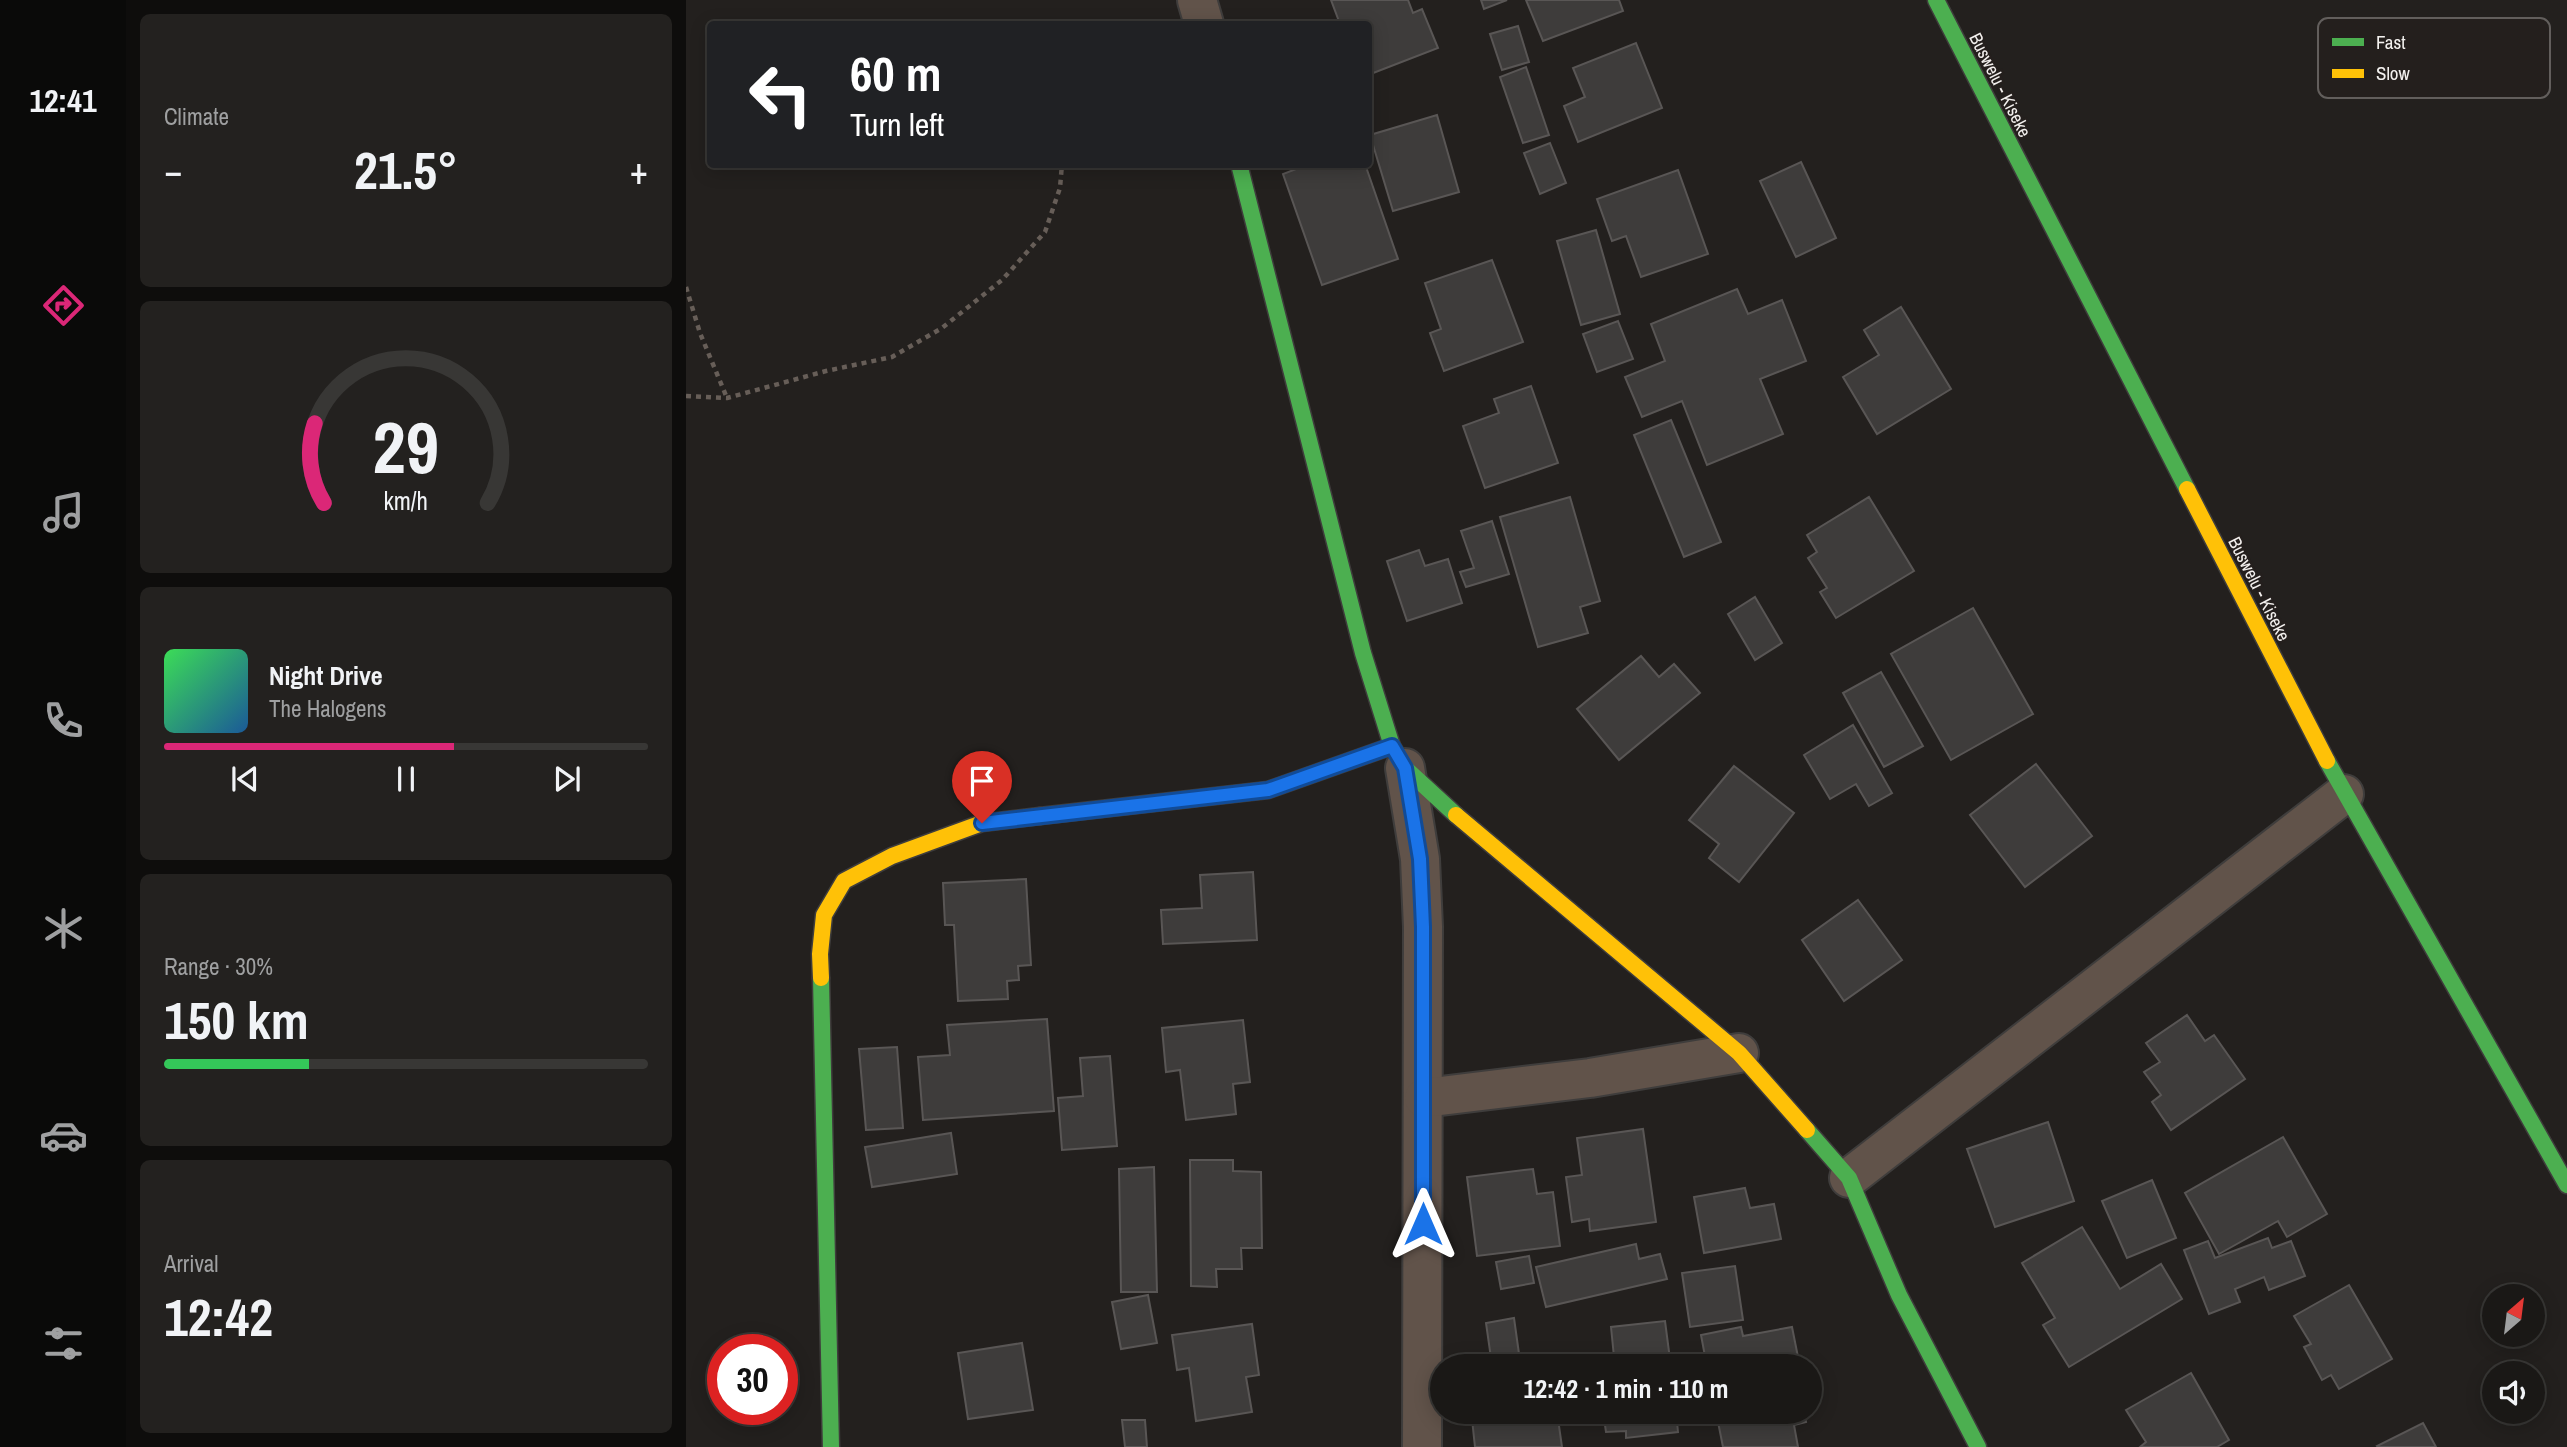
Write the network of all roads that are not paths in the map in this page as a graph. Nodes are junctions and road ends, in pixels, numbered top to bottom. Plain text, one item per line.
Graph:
1 (1198, 0) edge
2 (1936, 0) edge
3 (1203, 21) edge
4 (1240, 168) edge
5 (1399, 757) junction
6 (2344, 794) junction
7 (1740, 1053) junction
8 (1424, 1098) junction
9 (1849, 1178) junction
10 (2567, 1185) edge
11 (831, 1447) edge
12 (1422, 1447) edge
13 (1978, 1447) edge

1 - 3 street
2 - 6 street, Buswelu - Kiseke
4 - 5 street
5 - 7 street
5 - 8 street
5 - 11 street
6 - 9 street
6 - 10 street, Buswelu - Kiseke
7 - 8 street
7 - 9 street
8 - 12 street
9 - 13 street

